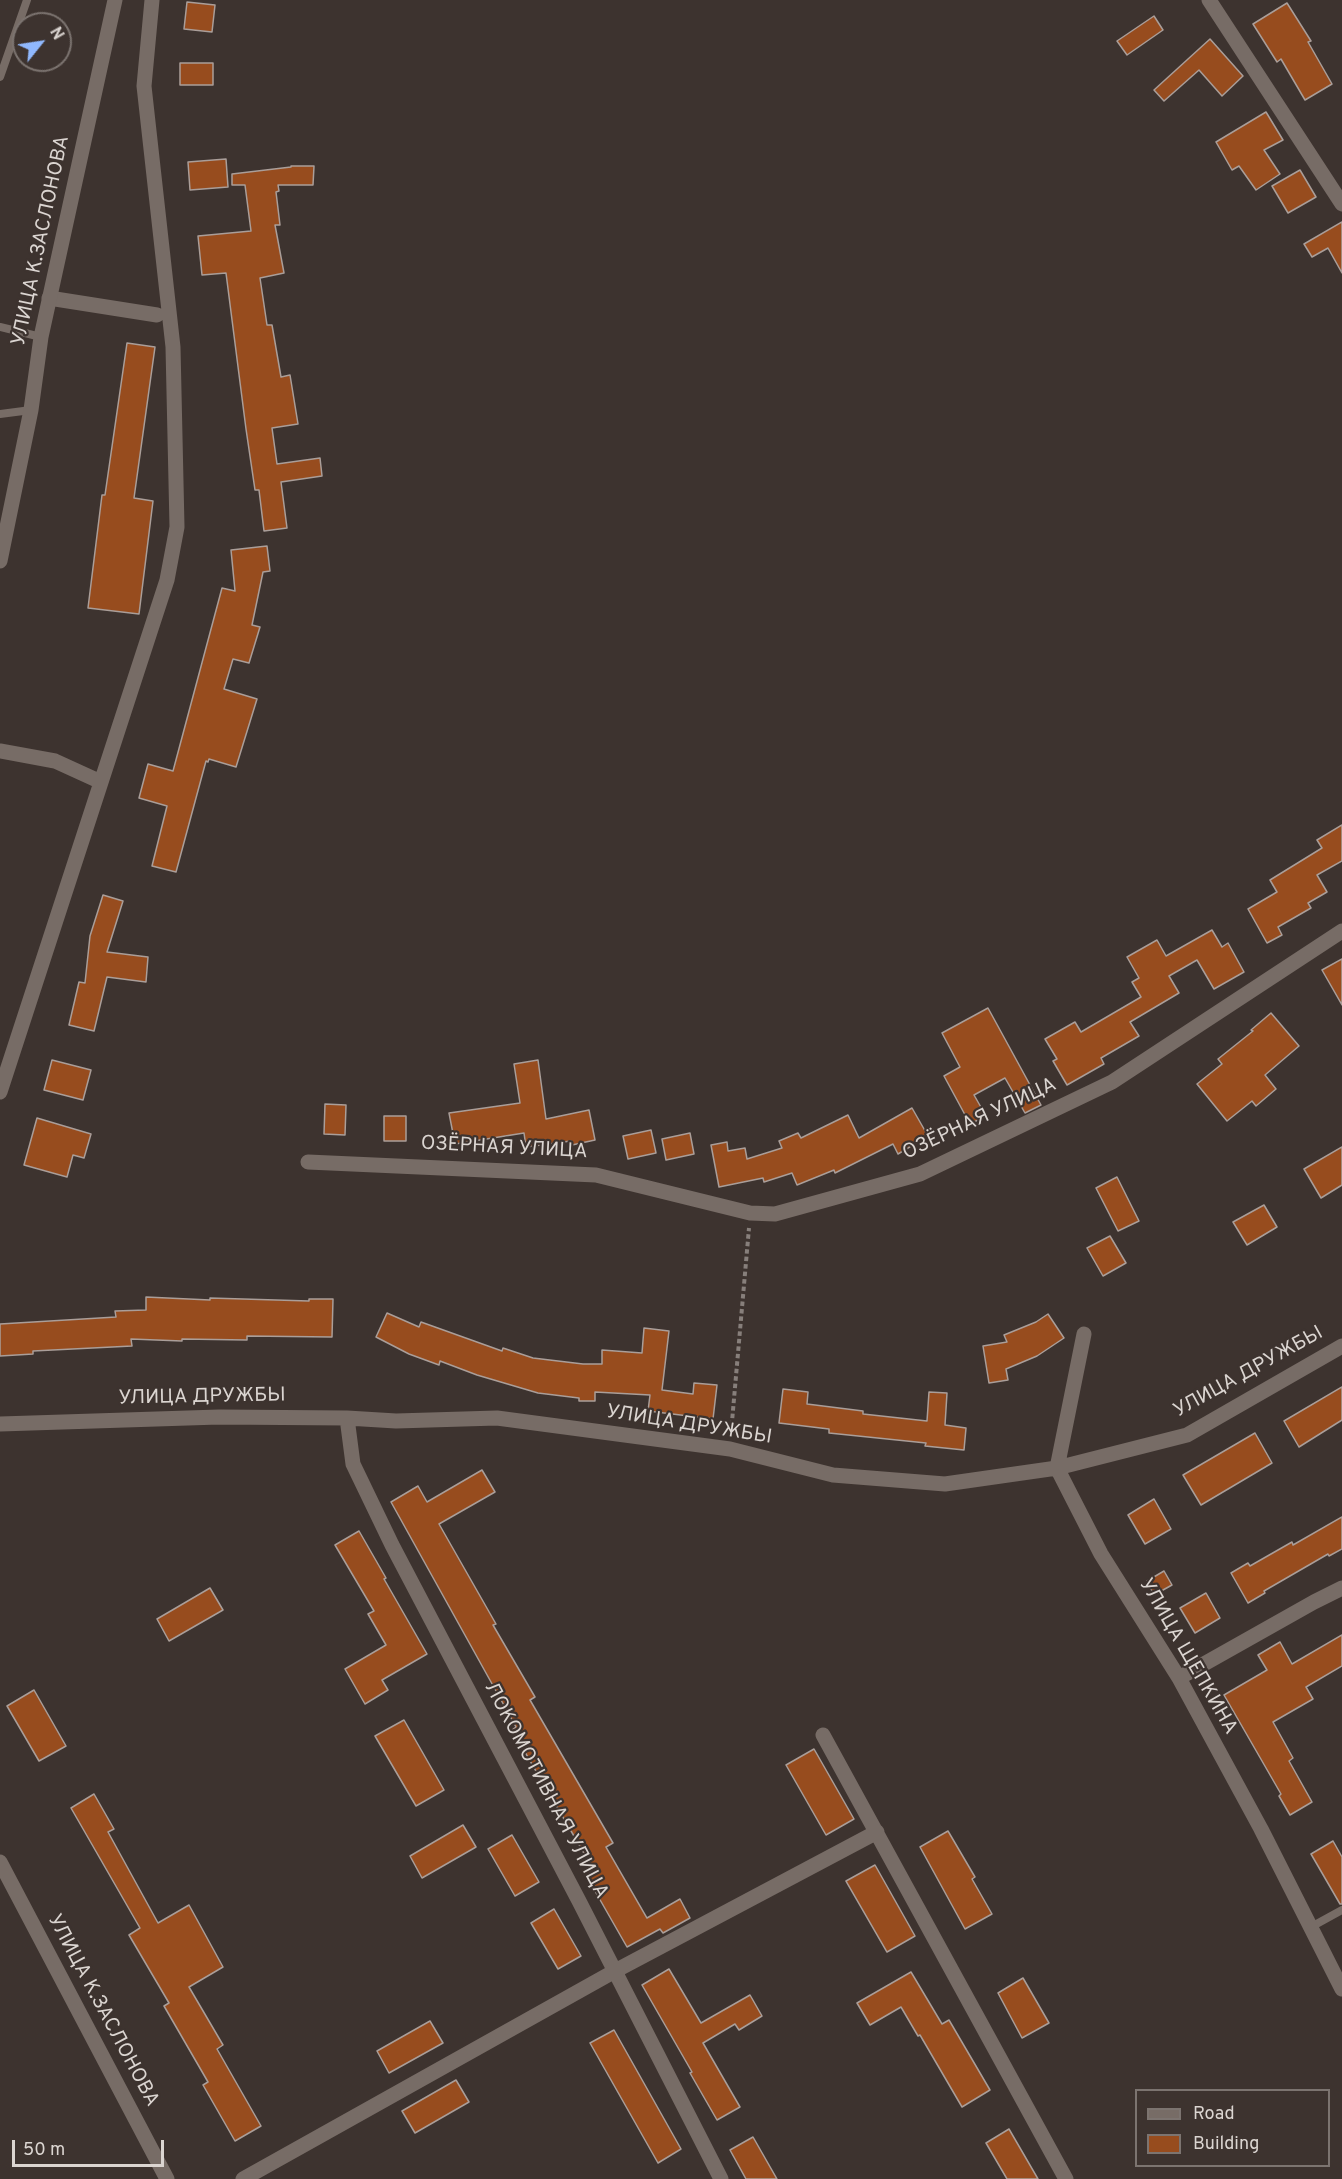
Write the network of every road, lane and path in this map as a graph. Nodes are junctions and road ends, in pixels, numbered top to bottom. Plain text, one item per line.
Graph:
1 (27, 0) edge
2 (115, 0) edge
3 (152, 0) edge
4 (1209, 0) edge
5 (0, 77) edge
6 (1342, 204) edge
7 (49, 298) junction
8 (157, 315) dead end
9 (0, 327) edge
10 (41, 337) junction
11 (31, 410) junction
12 (0, 414) edge
13 (0, 561) edge
14 (0, 751) edge
15 (101, 782) junction
16 (1342, 931) edge
17 (0, 1092) edge
18 (308, 1162) dead end
19 (750, 1213) junction
20 (1084, 1334) dead end
21 (1342, 1346) edge
22 (347, 1419) junction
23 (0, 1424) edge
24 (730, 1449) junction
25 (1057, 1468) junction
26 (1342, 1588) edge
27 (1179, 1678) junction
28 (823, 1735) dead end
29 (877, 1832) junction
30 (0, 1862) edge
31 (1342, 1910) edge
32 (1311, 1928) junction
33 (615, 1971) junction
34 (1342, 1989) edge
35 (167, 2179) edge
36 (243, 2179) edge
37 (722, 2179) edge
38 (1066, 2179) edge

1 - 5 lane
2 - 7 street, УЛИЦА К.ЗАСЛОНОВА
3 - 15 street
4 - 6 street
7 - 8 street
7 - 10 street, УЛИЦА К.ЗАСЛОНОВА
9 - 10 lane
10 - 11 street, УЛИЦА К.ЗАСЛОНОВА
11 - 12 lane
11 - 13 street, УЛИЦА К.ЗАСЛОНОВА
14 - 15 street
15 - 17 street
16 - 19 street, ОЗЁРНАЯ УЛИЦА
18 - 19 street, ОЗЁРНАЯ УЛИЦА
19 - 24 path
20 - 25 street
21 - 25 street, УЛИЦА ДРУЖБЫ
22 - 23 street, УЛИЦА ДРУЖБЫ
22 - 24 street, УЛИЦА ДРУЖБЫ
22 - 33 street, ЛОКОМОТИВНАЯ УЛИЦА
24 - 25 street, УЛИЦА ДРУЖБЫ
25 - 27 street, УЛИЦА ЩЕПКИНА
26 - 27 street
27 - 32 street, УЛИЦА ЩЕПКИНА
28 - 29 street
29 - 33 street
29 - 38 street
30 - 35 street, УЛИЦА К.ЗАСЛОНОВА
31 - 32 lane
32 - 34 street, УЛИЦА ЩЕПКИНА
33 - 36 street
33 - 37 street, ЛОКОМОТИВНАЯ УЛИЦА

